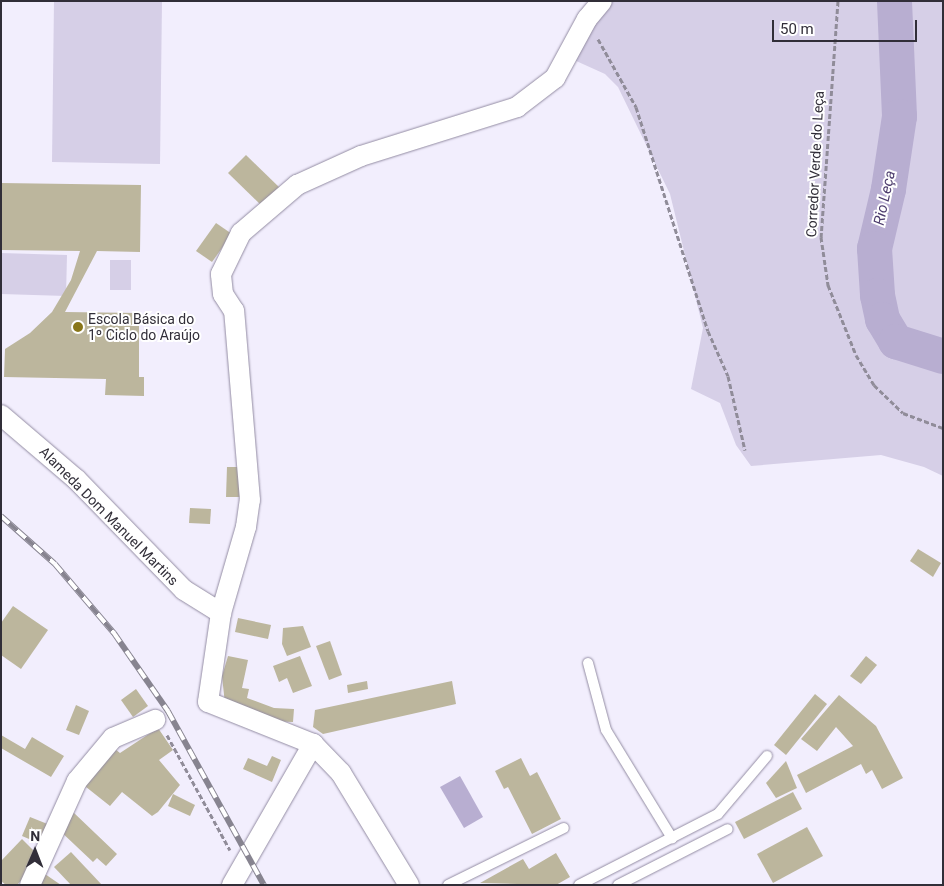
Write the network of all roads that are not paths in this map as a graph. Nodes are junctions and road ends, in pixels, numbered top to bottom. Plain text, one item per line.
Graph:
1 (602, 1) edge
2 (1, 415) edge
3 (221, 613) junction
4 (588, 663) dead end
5 (155, 720) road end
6 (313, 744) junction
7 (767, 756) dead end
8 (564, 828) dead end
9 (728, 829) dead end
10 (672, 838) junction
11 (236, 878) edge
12 (30, 885) edge
13 (408, 885) edge
14 (448, 885) edge
15 (579, 885) edge
16 (618, 885) edge

1 - 3 street
2 - 3 street, Alameda Dom Manuel Martins
3 - 6 street
4 - 10 lane
5 - 12 street
6 - 11 street
6 - 13 street
7 - 10 lane
8 - 14 lane
9 - 16 lane
10 - 15 lane

